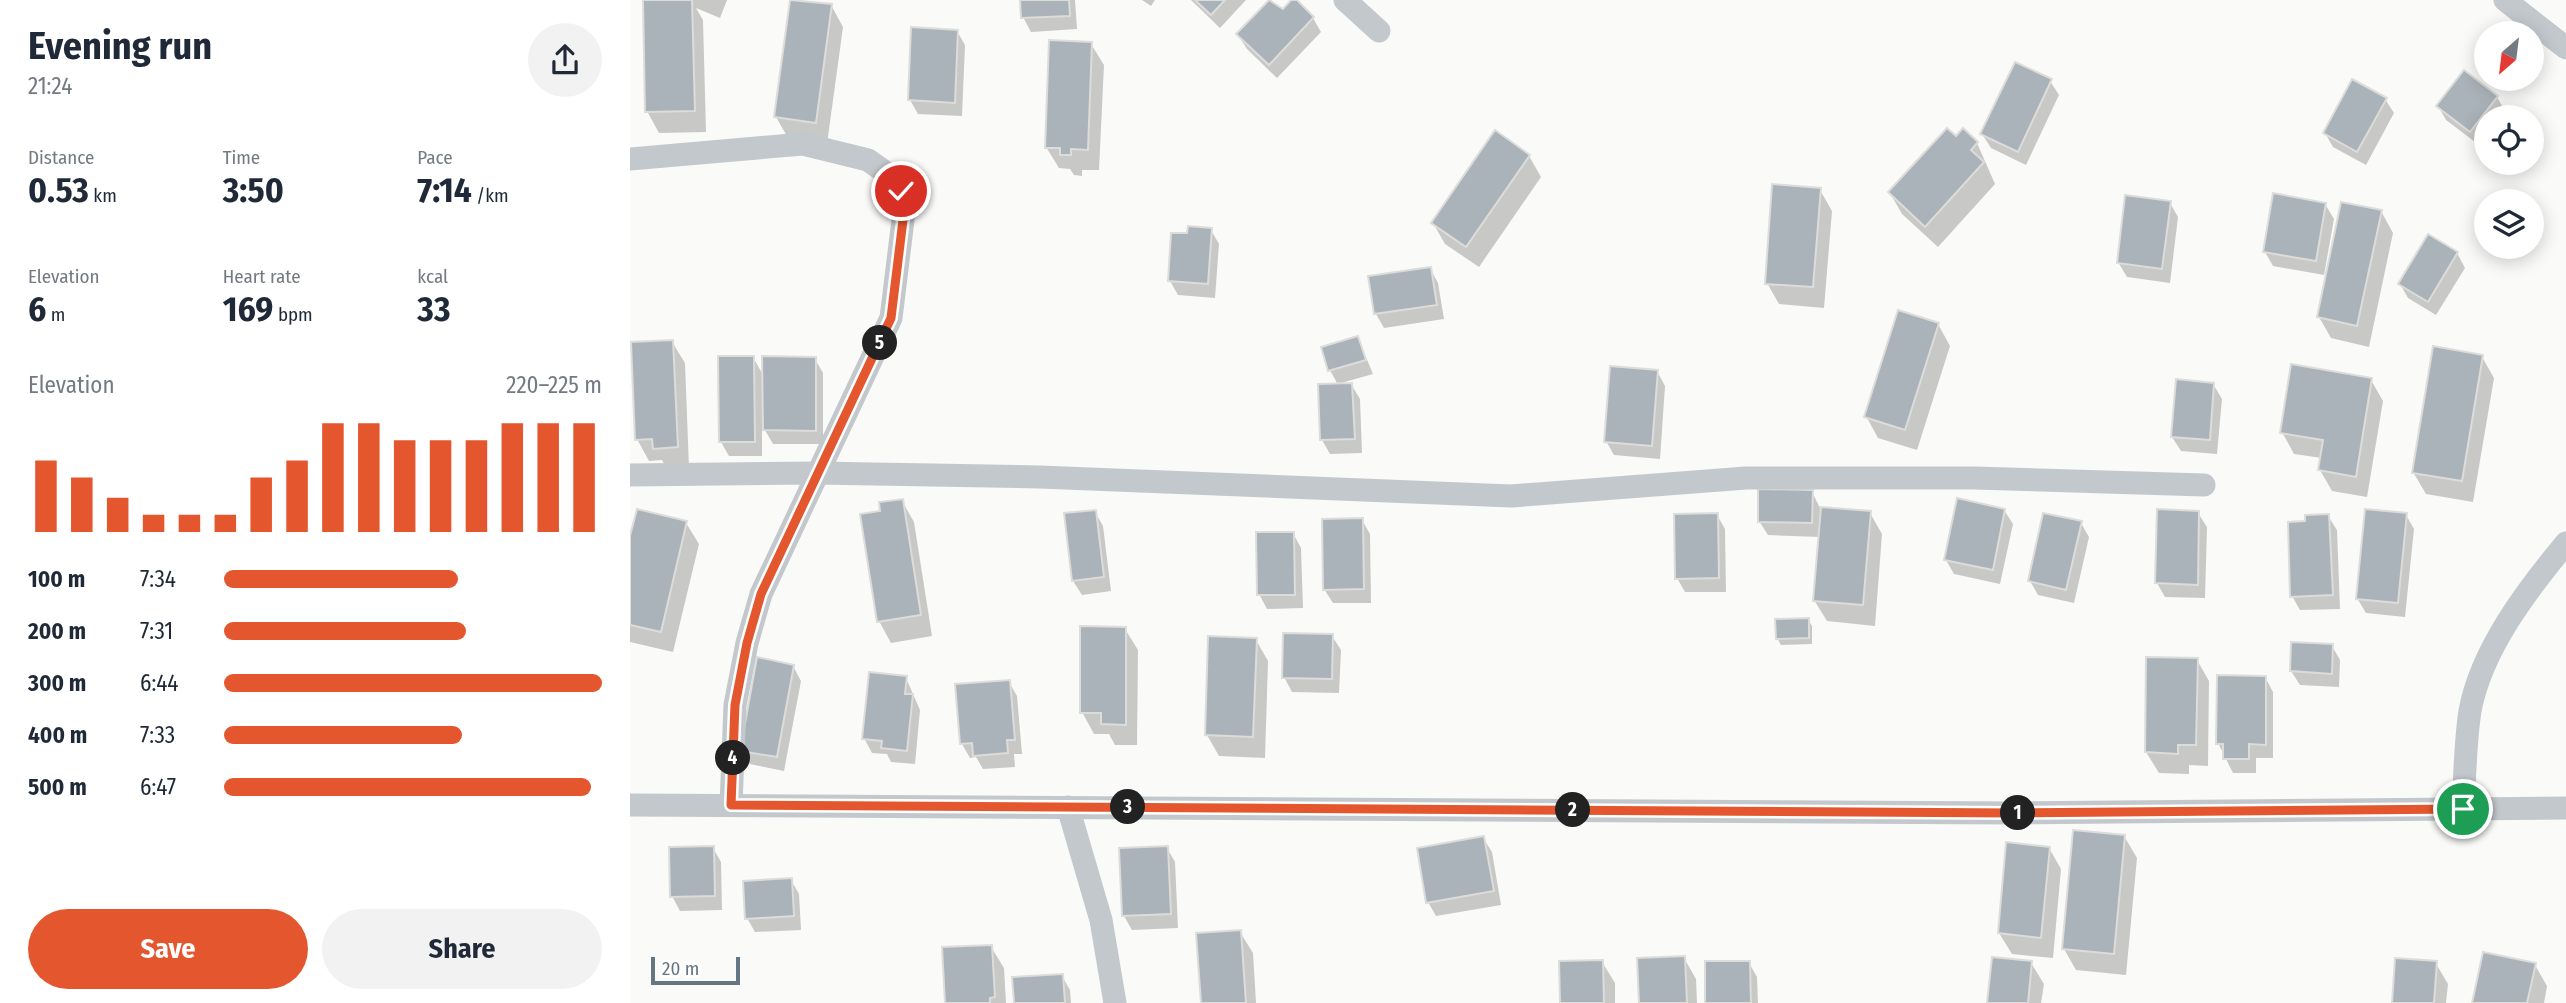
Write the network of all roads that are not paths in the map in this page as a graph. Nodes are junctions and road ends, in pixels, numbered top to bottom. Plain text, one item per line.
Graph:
1 (1345, 0) edge
2 (2505, 0) edge
3 (1379, 31) dead end
4 (2566, 48) edge
5 (630, 159) edge
6 (817, 473) junction
7 (630, 475) edge
8 (2204, 485) dead end
9 (2566, 543) edge
10 (630, 804) edge
11 (731, 805) junction
12 (1068, 807) junction
13 (2566, 808) edge
14 (2463, 809) junction
15 (1115, 1003) edge

1 - 3 street
2 - 4 street
5 - 6 street
6 - 7 street
6 - 8 street
6 - 11 street
9 - 14 street
10 - 11 street
11 - 12 street
12 - 14 street
12 - 15 street
13 - 14 street

